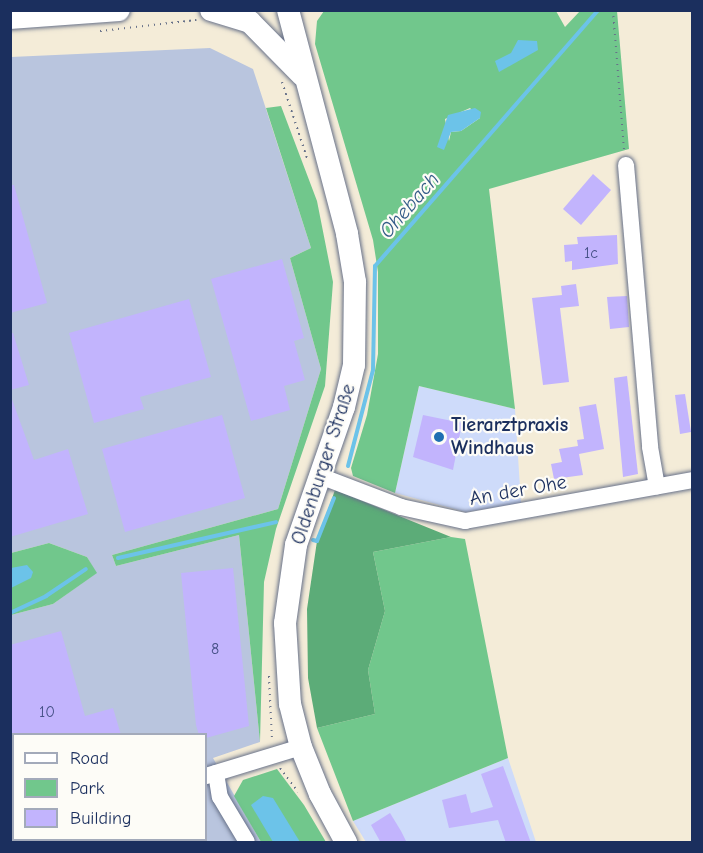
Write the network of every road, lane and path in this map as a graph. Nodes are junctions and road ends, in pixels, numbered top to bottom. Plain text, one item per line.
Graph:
1 (119, 10) edge
2 (288, 10) edge
3 (613, 10) edge
4 (205, 15) edge
5 (10, 18) edge
6 (92, 30) dead end
7 (303, 75) junction
8 (279, 76) dead end
9 (626, 165) joint
10 (312, 169) dead end
11 (320, 476) junction
12 (693, 480) edge
13 (657, 486) junction
14 (270, 668) dead end
15 (301, 747) junction
16 (274, 756) junction
17 (211, 775) edge
18 (300, 794) dead end
19 (247, 843) edge
20 (346, 843) edge

1 - 5 main road
2 - 7 main road, Oldenburger Straße
3 - 9 path
4 - 6 path
4 - 7 main road
7 - 11 main road, Oldenburger Straße
8 - 10 path
9 - 13 street
11 - 13 street, An der Ohe
11 - 15 main road, Oldenburger Straße
12 - 13 street, An der Ohe
14 - 16 path
15 - 16 street
15 - 20 main road, Oldenburger Straße
16 - 17 street
16 - 18 path
17 - 19 street

